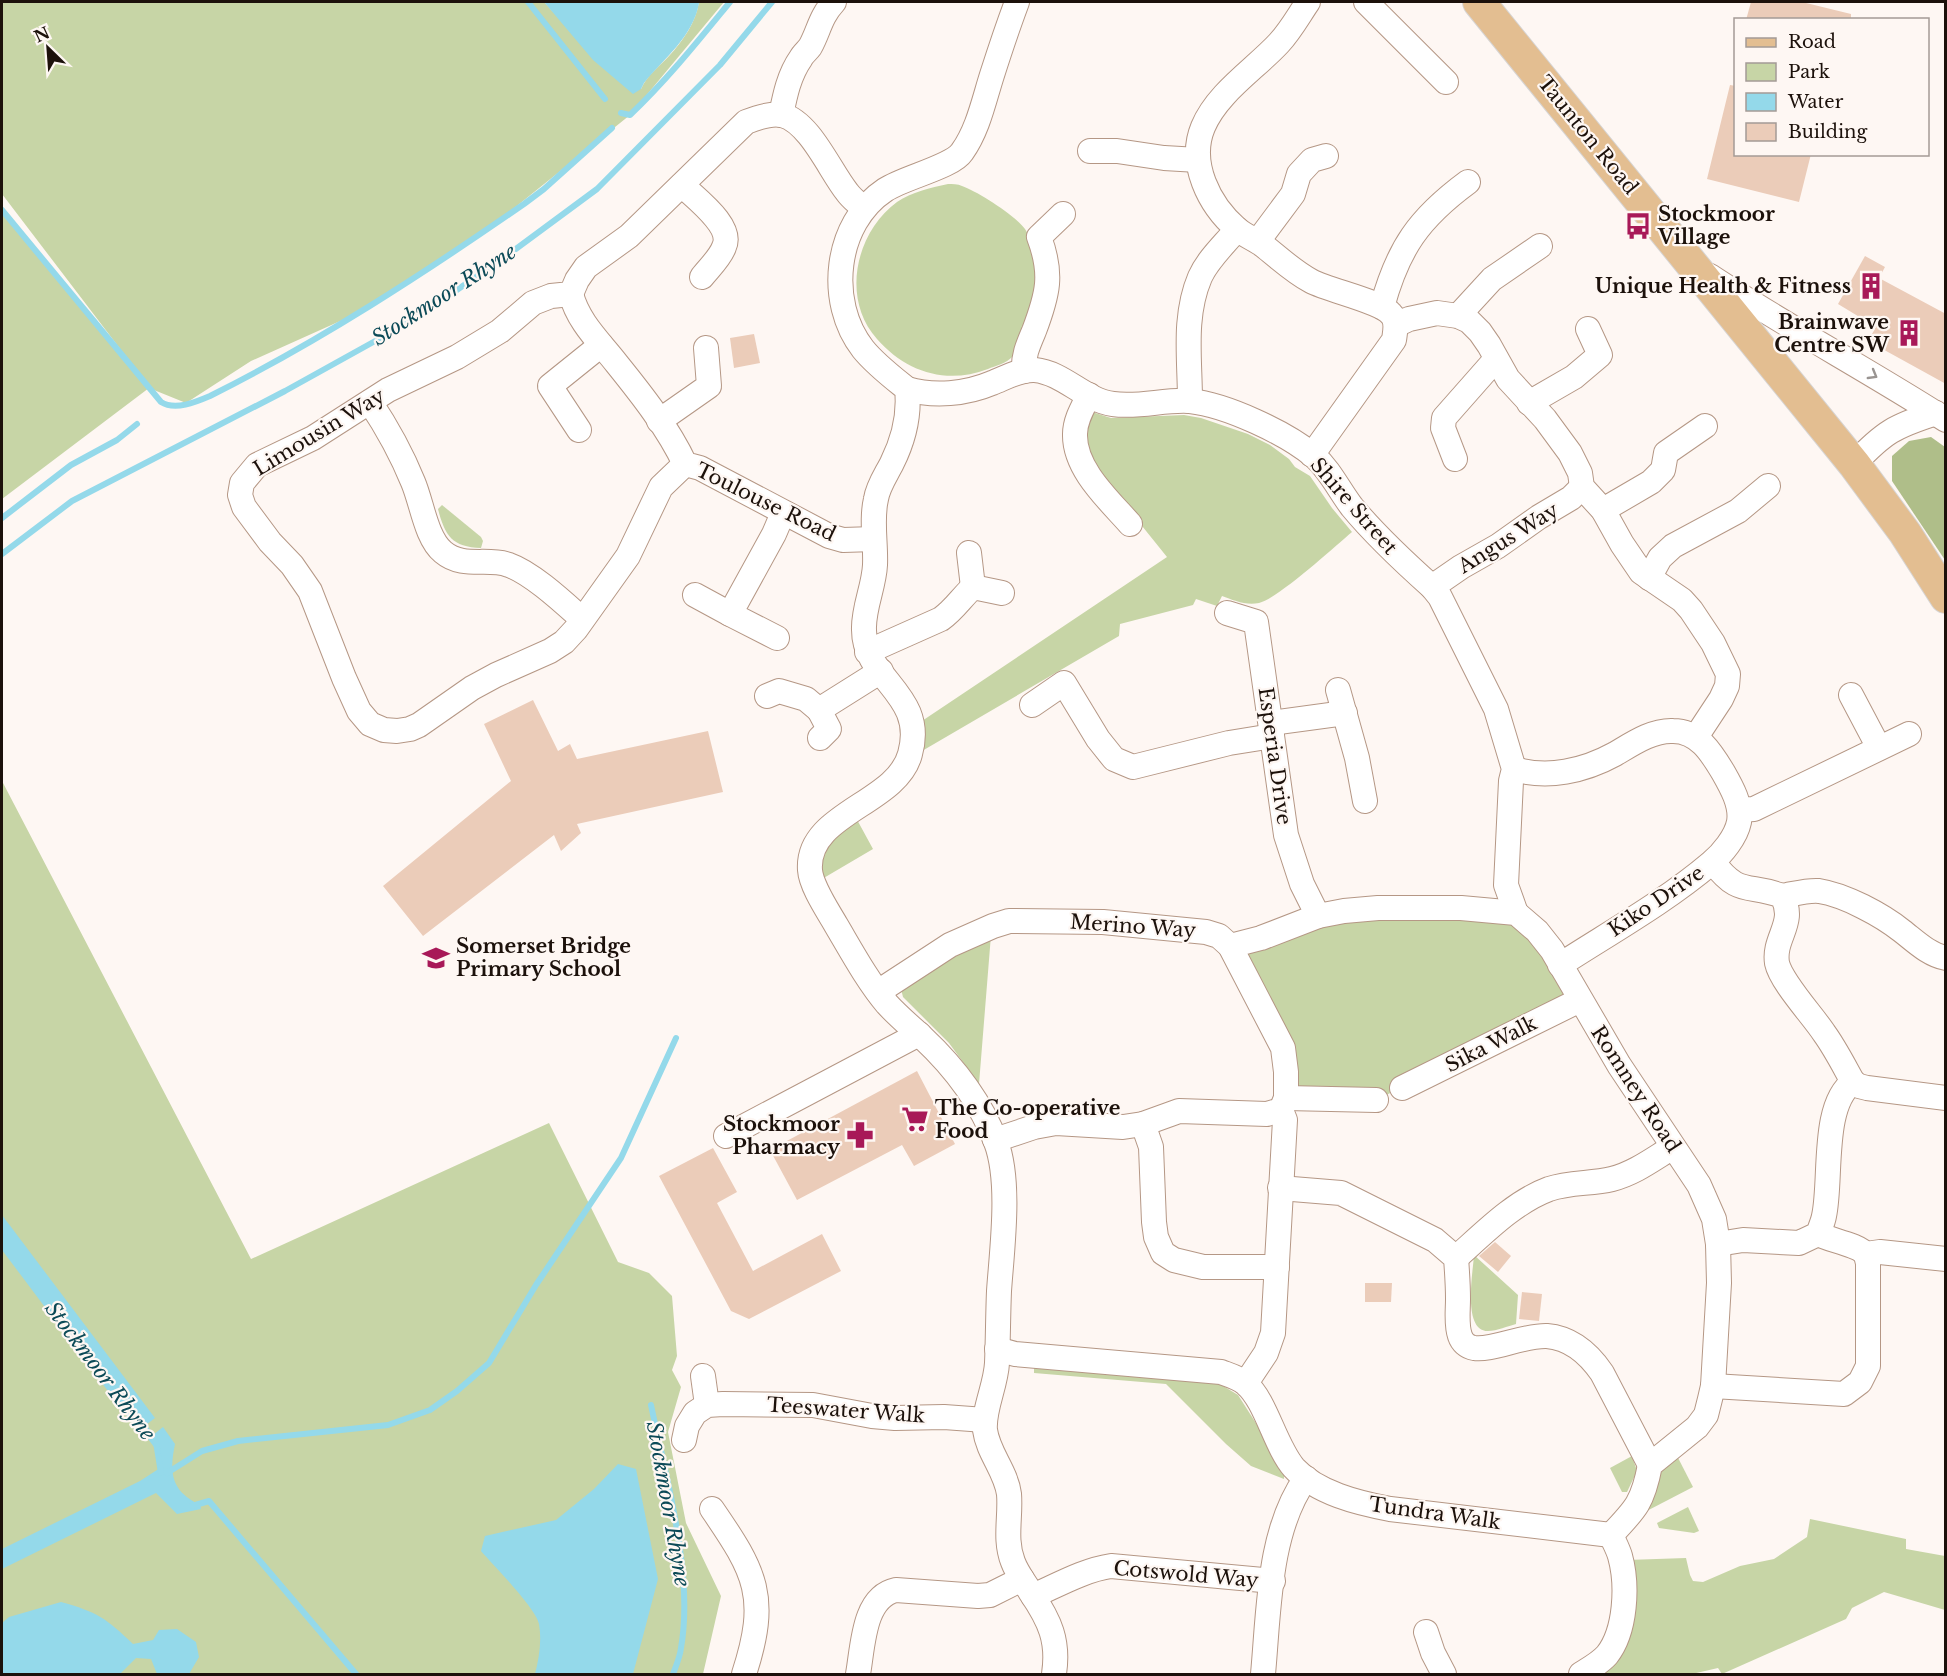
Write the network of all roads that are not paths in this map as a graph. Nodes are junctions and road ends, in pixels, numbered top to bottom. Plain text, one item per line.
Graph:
1 (834, 2) edge
2 (1017, 2) edge
3 (1308, 2) edge
4 (1366, 2) edge
5 (1479, 2) edge
6 (1446, 82) dead end
7 (781, 115) junction
8 (1090, 151) dead end
9 (1326, 156) dead end
10 (1198, 160) junction
11 (1468, 182) dead end
12 (682, 185) junction
13 (863, 208) junction
14 (1063, 214) dead end
15 (1237, 229) junction
16 (1258, 242) junction
17 (1540, 246) dead end
18 (1698, 269) junction
19 (702, 277) dead end
20 (571, 294) junction
21 (1389, 316) junction
22 (1458, 316) junction
23 (1588, 328) dead end
24 (601, 345) junction
25 (706, 348) dead end
26 (1496, 359) junction
27 (1024, 371) junction
28 (907, 389) junction
29 (1089, 394) junction
30 (1190, 401) junction
31 (370, 402) junction
32 (1529, 403) junction
33 (1941, 417) edge
34 (660, 420) junction
35 (1705, 426) dead end
36 (579, 430) dead end
37 (1312, 455) junction
38 (1455, 459) dead end
39 (685, 464) junction
40 (1854, 464) junction
41 (1768, 486) dead end
42 (1582, 487) junction
43 (1603, 510) junction
44 (783, 513) junction
45 (1130, 524) dead end
46 (874, 539) junction
47 (969, 553) dead end
48 (1649, 578) junction
49 (973, 587) junction
50 (1432, 587) junction
51 (1002, 593) dead end
52 (695, 595) dead end
53 (1946, 597) edge
54 (1227, 613) dead end
55 (730, 614) junction
56 (582, 619) junction
57 (777, 638) dead end
58 (874, 662) junction
59 (1851, 695) dead end
60 (767, 696) dead end
61 (1032, 705) dead end
62 (819, 710) junction
63 (1271, 730) junction
64 (1909, 734) dead end
65 (1696, 736) junction
66 (820, 738) dead end
67 (1879, 748) junction
68 (1514, 769) junction
69 (1365, 801) dead end
70 (1739, 818) junction
71 (1713, 862) junction
72 (1782, 896) junction
73 (1516, 913) junction
74 (1318, 916) junction
75 (1230, 946) junction
76 (1946, 958) edge
77 (1560, 965) junction
78 (878, 992) junction
79 (1580, 1000) junction
80 (919, 1034) junction
81 (1852, 1082) junction
82 (1402, 1088) dead end
83 (1946, 1098) edge
84 (1376, 1100) dead end
85 (1283, 1104) junction
86 (1143, 1124) junction
87 (726, 1136) dead end
88 (995, 1140) junction
89 (1673, 1147) junction
90 (1280, 1188) junction
91 (1818, 1234) junction
92 (1718, 1244) junction
93 (1866, 1254) junction
94 (1456, 1258) junction
95 (1946, 1259) edge
96 (1276, 1267) junction
97 (997, 1349) junction
98 (703, 1376) dead end
99 (1246, 1383) junction
100 (1713, 1386) junction
101 (707, 1405) junction
102 (985, 1420) junction
103 (684, 1440) dead end
104 (1650, 1466) junction
105 (1306, 1478) junction
106 (712, 1509) dead end
107 (1611, 1535) junction
108 (1273, 1581) junction
109 (1028, 1588) junction
110 (1426, 1632) dead end
111 (744, 1674) edge
112 (858, 1674) edge
113 (1054, 1674) edge
114 (1263, 1674) edge
115 (1444, 1674) edge
116 (1581, 1674) edge

1 - 7 street
2 - 13 street
3 - 10 street
4 - 6 street
5 - 18 main road, Taunton Road
7 - 12 street
7 - 13 street
8 - 10 street
9 - 16 street
10 - 15 street
11 - 21 street
12 - 19 street
12 - 20 street
13 - 28 street
14 - 27 street
15 - 16 street
15 - 30 street
16 - 21 street
17 - 22 street
18 -> 33 street, Taunton Road
18 - 40 main road, Taunton Road
20 - 24 street, Toulouse Road
20 - 31 street, Limousin Way
21 - 22 street
21 - 37 street
22 - 26 street
23 - 32 street
24 - 34 street, Toulouse Road
24 - 36 street
25 - 34 street
26 - 32 street
26 - 38 street
27 - 28 street, Shire Street
27 - 29 street, Shire Street
28 - 46 street
29 - 30 street, Shire Street
29 - 45 street
30 - 37 street, Shire Street
31 - 56 street
31 - 56 street, Limousin Way
32 - 42 street
33 - 40 street, Taunton Road
34 - 39 street, Toulouse Road
35 - 43 street
37 - 50 street, Shire Street
39 - 44 street, Toulouse Road
39 - 56 street, Limousin Way
40 - 53 main road, Taunton Road
41 - 48 street
42 - 43 street
42 - 50 street, Angus Way
43 - 48 street
44 - 46 street, Toulouse Road
44 - 55 street
46 - 58 street
47 - 49 street
48 - 65 street
49 - 51 street
49 - 58 street
50 - 68 street, Shire Street
52 - 55 street
54 - 63 street, Esperia Drive
55 - 57 street
58 - 62 street
58 - 78 street
59 - 67 street
60 - 62 street
61 - 63 street
62 - 66 street
63 - 69 street
63 - 74 street, Esperia Drive
64 - 67 street
65 - 68 street
65 - 70 street
67 - 70 street
68 - 73 street, Shire Street
70 - 71 street, Kiko Drive
71 - 72 street
71 - 77 street, Kiko Drive
72 - 76 street
72 - 81 street
73 - 74 street
73 - 77 street, Romney Road
74 - 75 street
75 - 78 street, Merino Way
75 - 85 street
77 - 79 street, Romney Road
78 - 80 street
79 - 82 street, Sika Walk
79 - 89 street, Romney Road
80 - 87 street
80 - 88 street
81 - 83 street
81 - 91 street
84 - 85 street
85 - 86 street
85 - 90 street
86 - 88 street
86 - 96 street
88 - 97 street
89 - 92 street, Romney Road
89 - 94 street
90 - 94 street
90 - 96 street
91 - 92 street
91 - 93 street
92 - 100 street, Romney Road
93 - 95 street
93 - 100 street
94 - 104 street
96 - 99 street
97 - 99 street
97 - 102 street
98 - 101 street
99 - 105 street, Tundra Walk
100 - 104 street, Romney Road
101 - 102 street, Teeswater Walk
101 - 103 street
102 - 109 street
104 - 107 street
105 - 107 street, Tundra Walk
105 - 108 street
106 - 111 street
107 - 116 street
108 - 109 street, Cotswold Way
108 - 114 street
109 - 112 street, Cotswold Way
109 - 113 street
110 - 115 street

